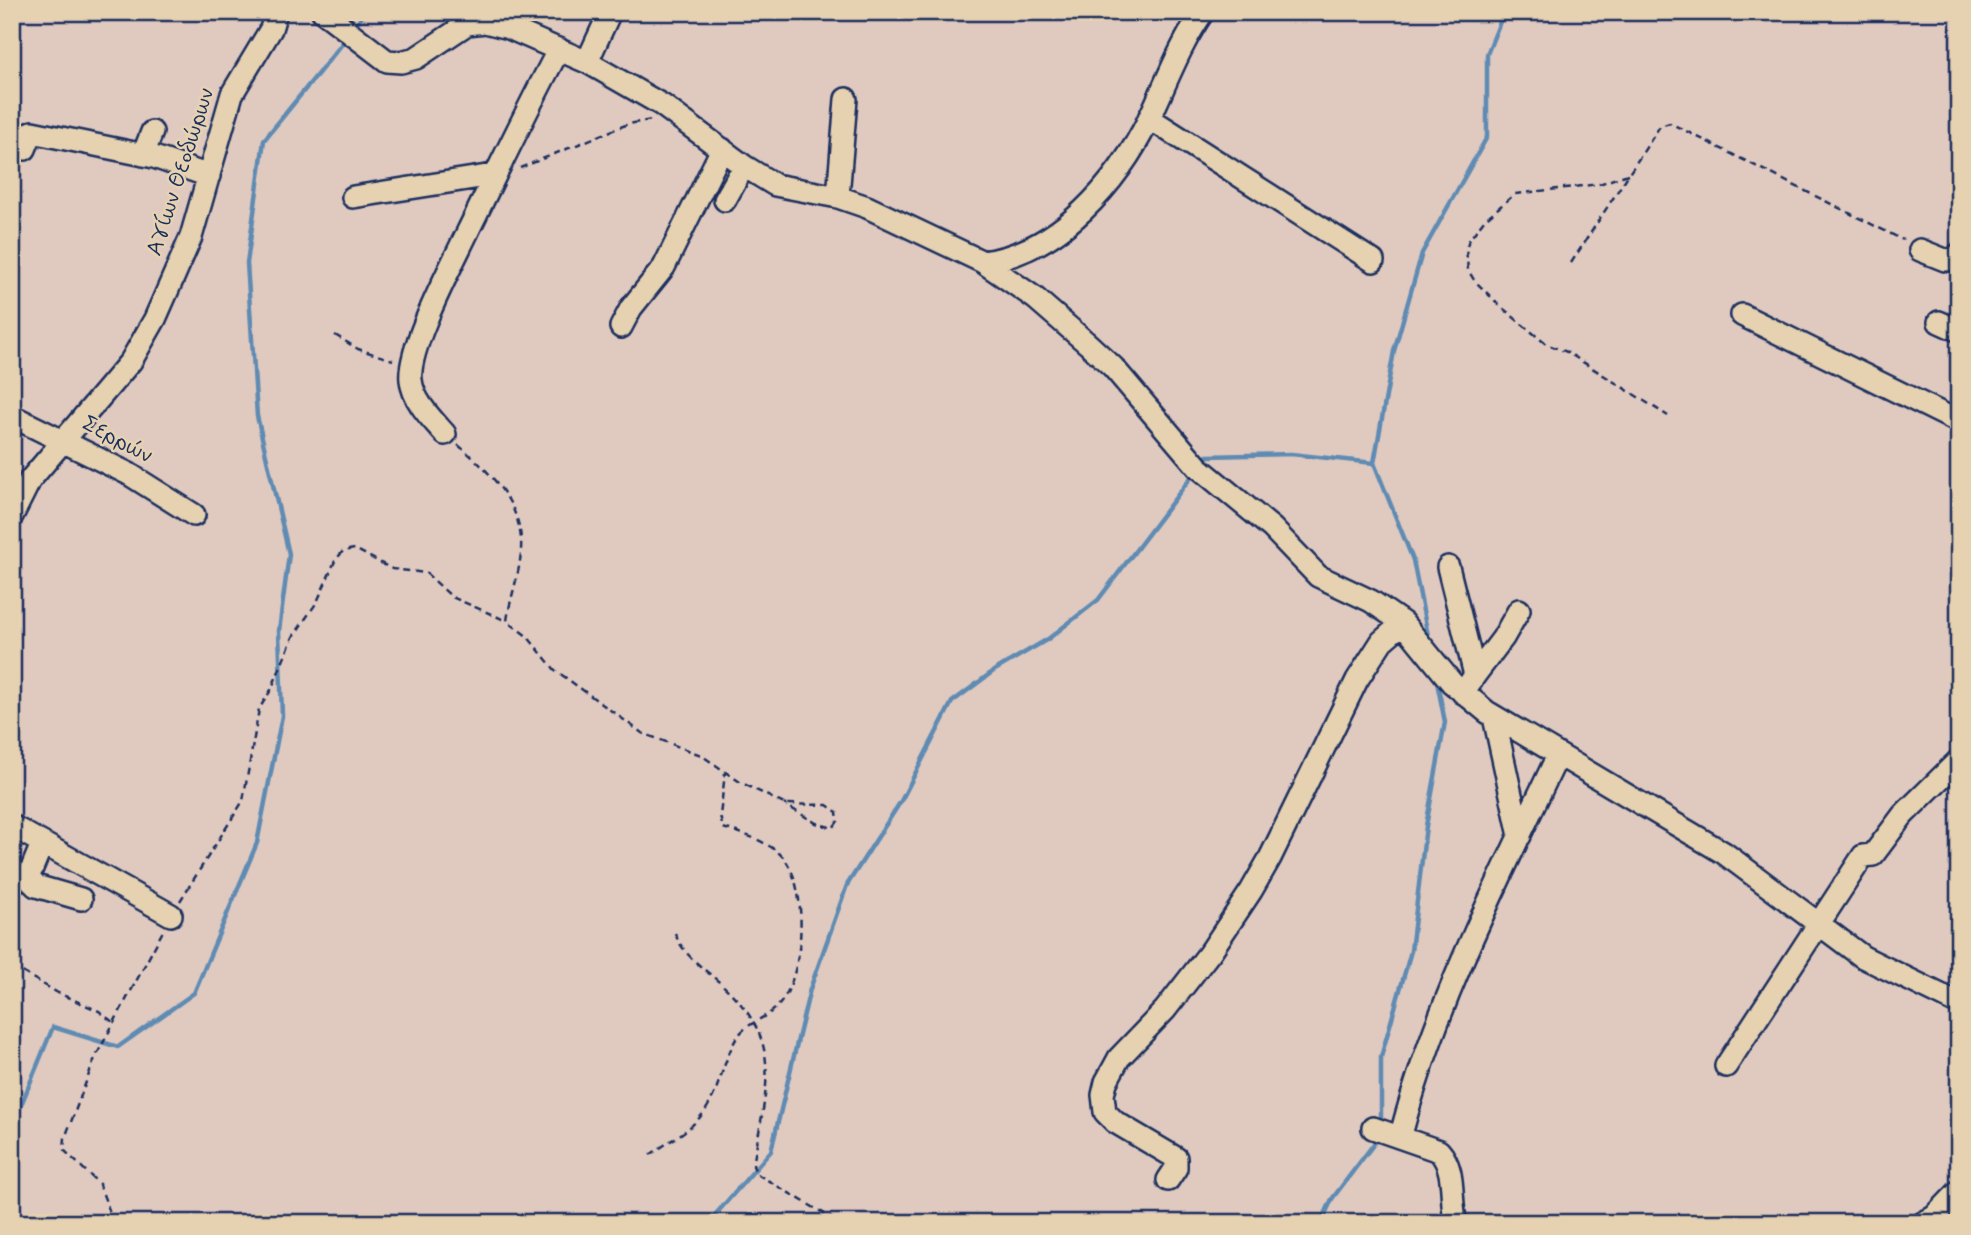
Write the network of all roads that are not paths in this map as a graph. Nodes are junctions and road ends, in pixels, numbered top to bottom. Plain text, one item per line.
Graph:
1 (276, 12) edge
2 (323, 12) edge
3 (610, 12) edge
4 (1203, 12) edge
5 (514, 20) edge
6 (559, 49) junction
7 (587, 62) junction
8 (846, 99) dead end
9 (1149, 118) junction
10 (152, 132) dead end
11 (25, 149) dead end
12 (722, 149) junction
13 (143, 155) junction
14 (744, 166) junction
15 (493, 175) junction
16 (209, 176) junction
17 (353, 197) dead end
18 (838, 197) junction
19 (725, 200) dead end
20 (1036, 247) junction
21 (1920, 250) road end
22 (1959, 254) edge
23 (1373, 261) dead end
24 (983, 262) junction
25 (1013, 281) junction
26 (1742, 315) dead end
27 (1939, 322) dead end
28 (621, 327) dead end
29 (1959, 331) edge
30 (12, 416) edge
31 (1959, 422) edge
32 (445, 434) road end
33 (63, 440) junction
34 (194, 515) dead end
35 (12, 516) edge
36 (1448, 567) dead end
37 (1519, 610) dead end
38 (1403, 623) junction
39 (1469, 684) junction
40 (1494, 717) junction
41 (1558, 755) junction
42 (1959, 760) edge
43 (12, 826) edge
44 (1520, 836) junction
45 (42, 844) junction
46 (81, 899) dead end
47 (171, 915) road end
48 (1817, 924) junction
49 (1959, 1004) edge
50 (1726, 1066) dead end
51 (1373, 1128) dead end
52 (1401, 1135) junction
53 (1168, 1180) dead end
54 (1959, 1191) edge
55 (1456, 1223) edge
56 (1923, 1223) edge

1 - 16 street, Αγίων Θεοδώρων
2 - 5 street
3 - 7 street
4 - 9 street
5 - 6 street
6 - 7 street
6 - 15 street
7 - 12 street
8 - 18 street
9 - 20 street
9 - 23 street
10 - 13 street
11 - 13 street
12 - 14 street
12 - 28 street
13 - 16 street
14 - 18 street
14 - 19 street
15 - 17 street
15 - 32 street
16 - 33 street, Αγίων Θεοδώρων
18 - 24 street
20 - 24 street
20 - 25 street
21 - 22 street
24 - 25 street
25 - 38 street
26 - 31 street
27 - 29 street
30 - 33 street, Σερρών
33 - 34 street, Σερρών
33 - 35 street, Αγίων Θεοδώρων
36 - 39 street
37 - 39 street
38 - 39 street
38 - 53 street
39 - 40 street
40 - 41 street
40 - 44 street
41 - 44 street
41 - 48 street
42 - 48 street
43 - 45 street
44 - 52 street
45 - 46 street
45 - 47 street
48 - 49 street
48 - 50 street
51 - 52 street
52 - 55 street
54 - 56 street

